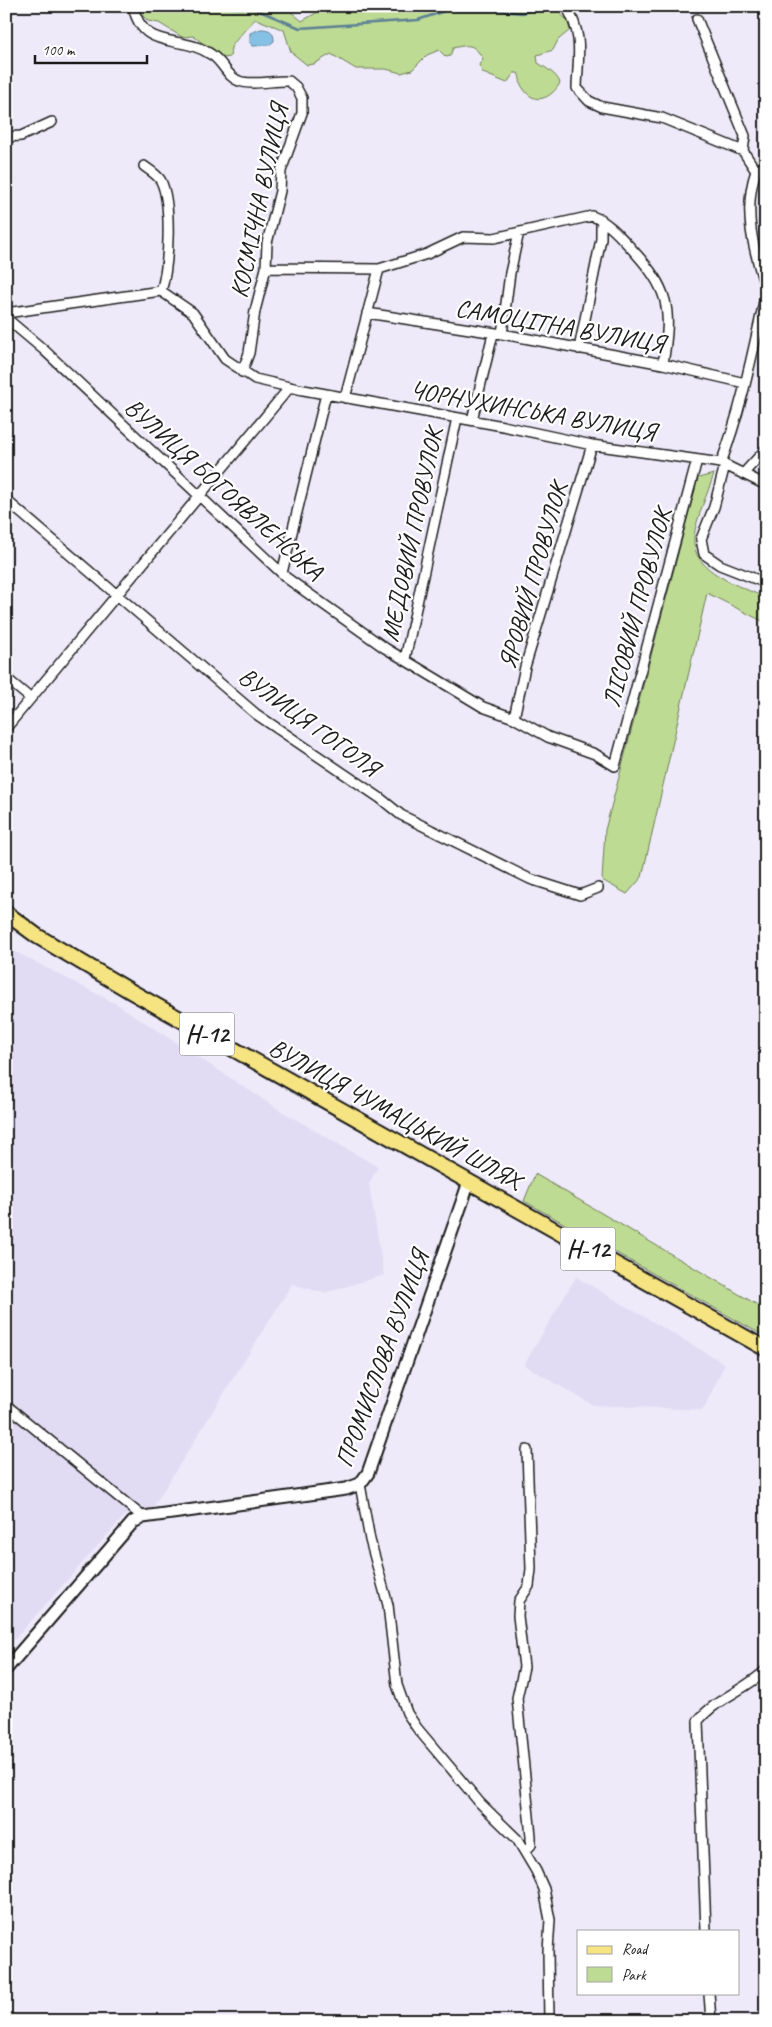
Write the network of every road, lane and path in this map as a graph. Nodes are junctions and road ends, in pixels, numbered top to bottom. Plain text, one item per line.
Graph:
1 (133, 6) edge
2 (566, 6) edge
3 (697, 19) dead end
4 (52, 122) dead end
5 (6, 137) edge
6 (743, 151) junction
7 (766, 165) edge
8 (144, 166) dead end
9 (756, 171) junction
10 (601, 219) junction
11 (519, 232) junction
12 (266, 268) junction
13 (379, 270) junction
14 (161, 291) junction
15 (766, 291) edge
16 (6, 313) edge
17 (367, 313) junction
18 (6, 318) edge
19 (498, 334) junction
20 (579, 349) junction
21 (663, 364) junction
22 (242, 372) junction
23 (746, 383) junction
24 (290, 387) junction
25 (326, 394) junction
26 (345, 398) junction
27 (457, 418) junction
28 (472, 420) junction
29 (592, 445) junction
30 (766, 450) edge
31 (697, 460) junction
32 (723, 464) junction
33 (743, 474) junction
34 (766, 485) edge
35 (200, 497) junction
36 (6, 500) edge
37 (282, 573) junction
38 (766, 582) edge
39 (117, 594) junction
40 (405, 660) junction
41 (6, 678) edge
42 (30, 698) junction
43 (514, 718) junction
44 (6, 728) edge
45 (615, 766) joint
46 (598, 888) dead end
47 (6, 913) edge
48 (469, 1182) junction
49 (766, 1349) edge
50 (6, 1405) edge
51 (527, 1450) dead end
52 (360, 1484) junction
53 (142, 1517) junction
54 (6, 1669) edge
55 (766, 1670) edge
56 (524, 1851) junction
57 (706, 1930) edge
58 (709, 1994) edge
59 (549, 2021) edge
60 (711, 2021) edge

1 - 12 street, КОСМІЧНА ВУЛИЦЯ
2 - 6 street
3 - 6 street
4 - 5 street
6 - 9 street
7 - 9 street
8 - 14 street
9 - 15 street
10 - 11 street
10 - 20 street
10 - 21 street
11 - 13 street
11 - 19 street
12 - 13 street
12 - 22 street, КОСМІЧНА ВУЛИЦЯ
13 - 17 street
14 - 16 street
14 - 22 street, ЧОРНУХИНСЬКА ВУЛИЦЯ
15 - 23 street
17 - 19 street, САМОЦІТНА ВУЛИЦЯ
17 - 26 street
18 - 35 street, ВУЛИЦЯ БОГОЯВЛЕНСЬКА
19 - 20 street, САМОЦІТНА ВУЛИЦЯ
19 - 28 street
20 - 21 street, САМОЦІТНА ВУЛИЦЯ
21 - 23 street, САМОЦІТНА ВУЛИЦЯ
22 - 24 street, ЧОРНУХИНСЬКА ВУЛИЦЯ
23 - 32 street
24 - 25 street, ЧОРНУХИНСЬКА ВУЛИЦЯ
24 - 35 street
25 - 26 street, ЧОРНУХИНСЬКА ВУЛИЦЯ
25 - 37 street
26 - 27 street, ЧОРНУХИНСЬКА ВУЛИЦЯ
27 - 28 street, ЧОРНУХИНСЬКА ВУЛИЦЯ
27 - 40 street, МЕДОВИЙ ПРОВУЛОК
28 - 29 street, ЧОРНУХИНСЬКА ВУЛИЦЯ
29 - 31 street, ЧОРНУХИНСЬКА ВУЛИЦЯ
29 - 43 street, ЯРОВИЙ ПРОВУЛОК
30 - 33 street
31 - 32 street, ЧОРНУХИНСЬКА ВУЛИЦЯ
31 - 45 street, ЛІСОВИЙ ПРОВУЛОК
32 - 33 street, ЧОРНУХИНСЬКА ВУЛИЦЯ
32 - 38 street
33 - 34 street, ЧОРНУХИНСЬКА ВУЛИЦЯ
35 - 37 street, ВУЛИЦЯ БОГОЯВЛЕНСЬКА
35 - 39 street
36 - 39 street, ВУЛИЦЯ ГОГОЛЯ
37 - 40 street, ВУЛИЦЯ БОГОЯВЛЕНСЬКА
39 - 42 street
39 - 46 street, ВУЛИЦЯ ГОГОЛЯ
40 - 43 street, ВУЛИЦЯ БОГОЯВЛЕНСЬКА
41 - 42 street
42 - 44 street
43 - 45 street, ВУЛИЦЯ БОГОЯВЛЕНСЬКА
47 - 48 main road, ВУЛИЦЯ ЧУМАЦЬКИЙ ШЛЯХ / Н-12
48 - 49 main road, ВУЛИЦЯ ЧУМАЦЬКИЙ ШЛЯХ / Н-12
48 - 52 street, ПРОМИСЛОВА ВУЛИЦЯ
50 - 53 street
51 - 56 street
52 - 53 street, ПРОМИСЛОВА ВУЛИЦЯ
52 - 56 street
53 - 54 street
55 - 57 street
56 - 59 street
58 - 60 street

